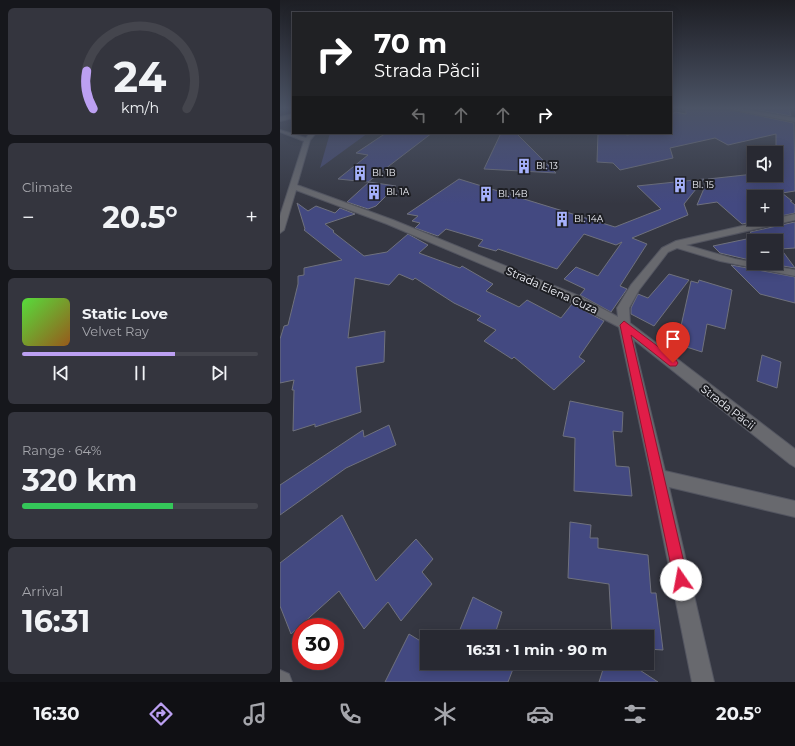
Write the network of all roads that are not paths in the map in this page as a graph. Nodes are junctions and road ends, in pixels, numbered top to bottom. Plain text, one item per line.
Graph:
1 (307, 140) edge
2 (293, 186) junction
3 (795, 217) edge
4 (280, 230) edge
5 (676, 244) junction
6 (795, 274) edge
7 (624, 325) junction
8 (795, 459) edge
9 (659, 477) junction
10 (795, 509) edge
11 (703, 682) edge

1 - 2 street
2 - 4 street
2 - 7 street, Strada Elena Cuza
3 - 5 street
5 - 6 street
5 - 7 street
7 - 8 street, Strada Păcii
7 - 9 street
9 - 10 street
9 - 11 street

